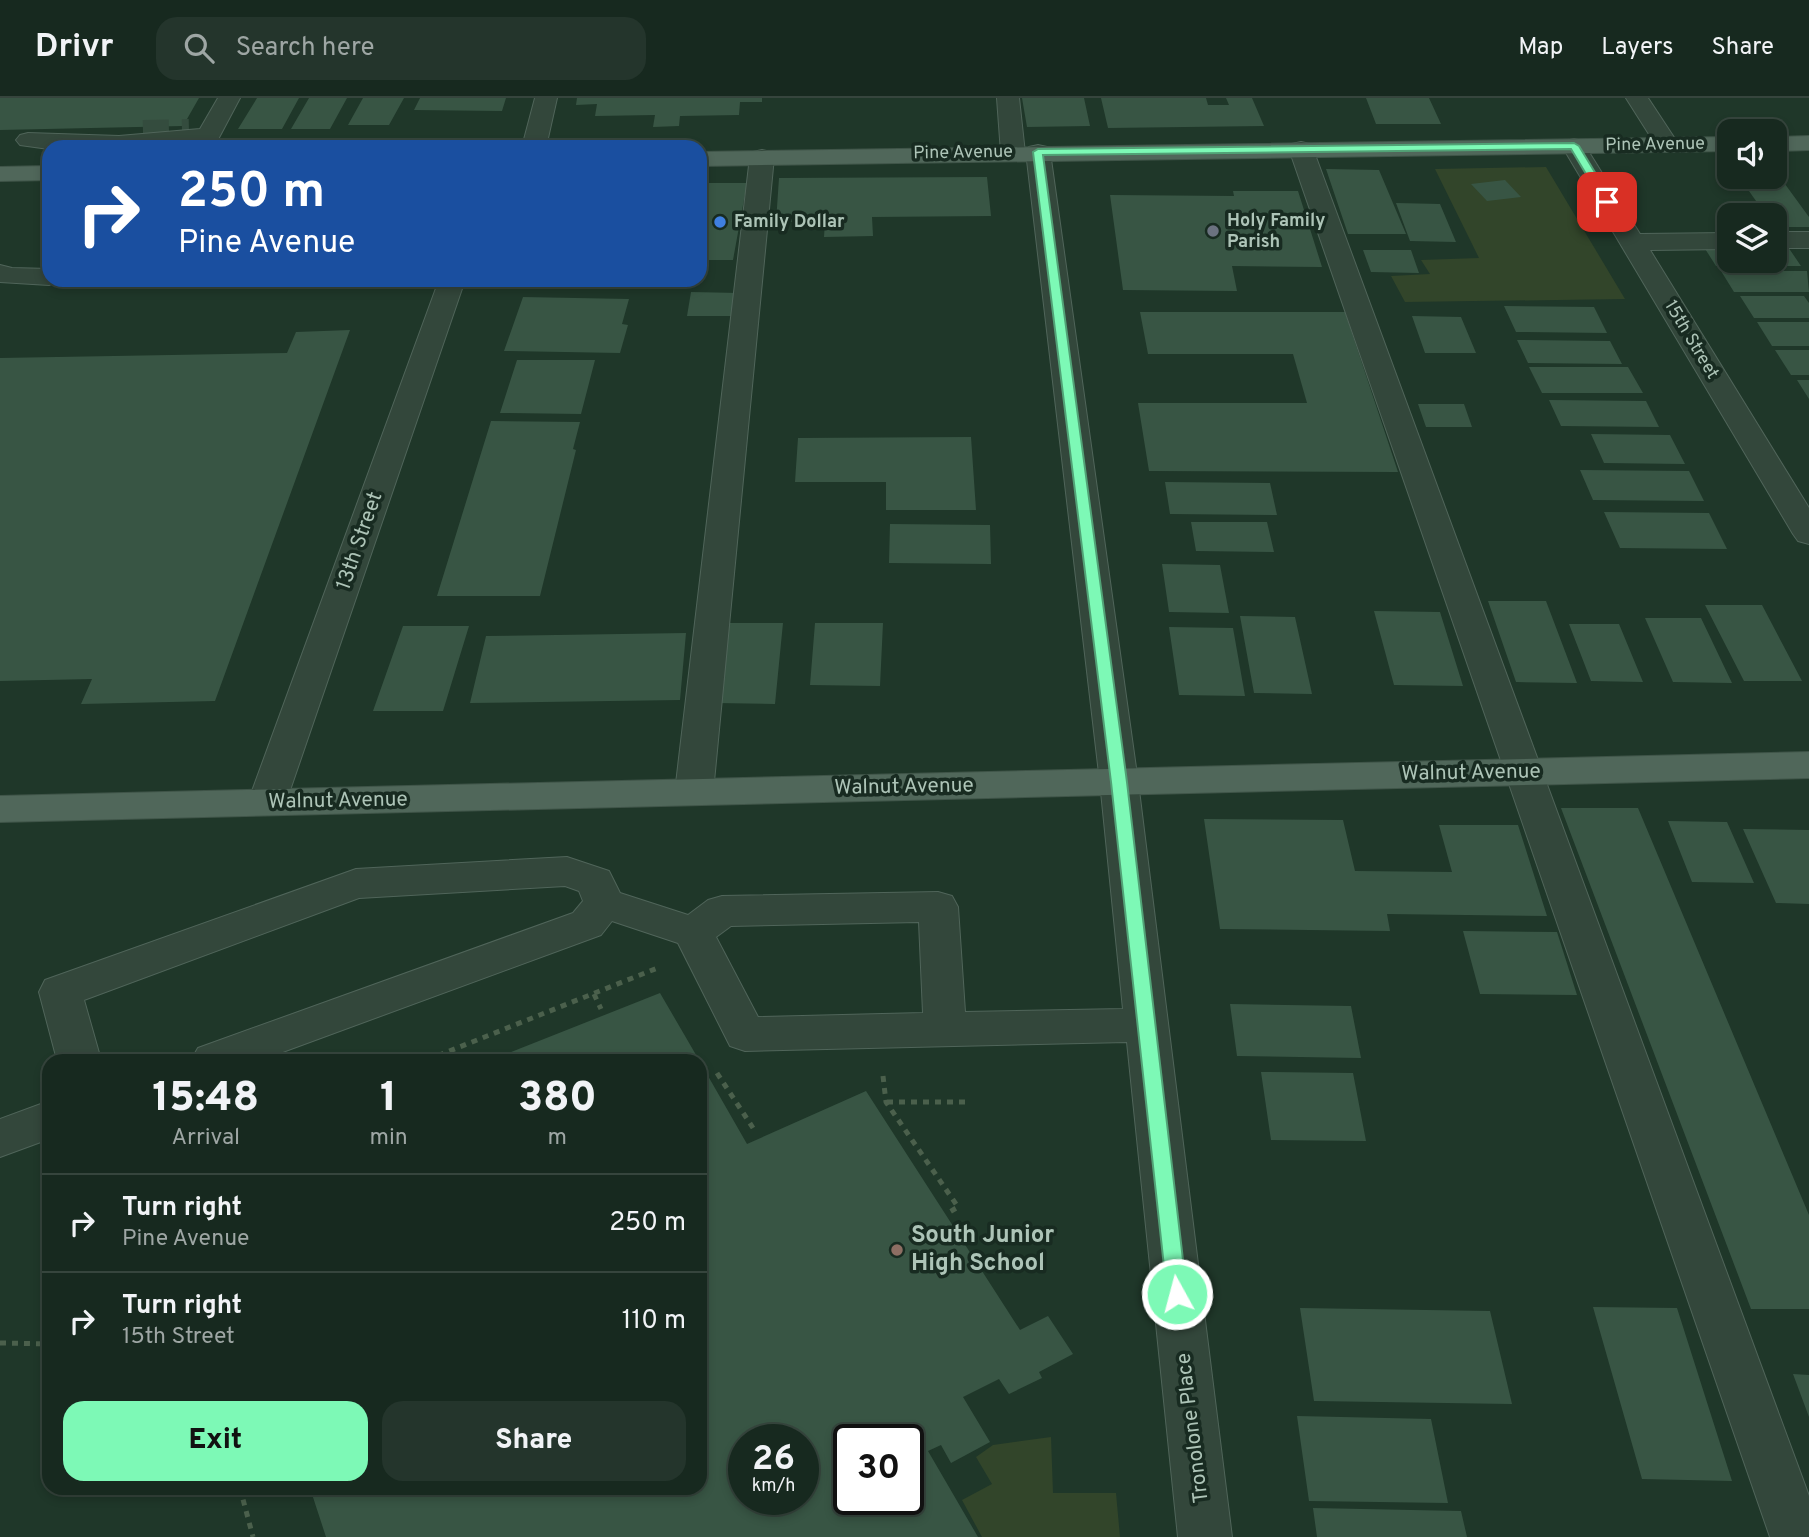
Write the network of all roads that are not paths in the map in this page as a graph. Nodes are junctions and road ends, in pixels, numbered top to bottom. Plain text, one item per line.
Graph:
1 (229, 98) edge
2 (546, 98) edge
3 (1008, 98) edge
4 (1637, 98) edge
5 (143, 133) tunnel mouth
6 (200, 138) edge
7 (0, 140) edge
8 (28, 140) junction
9 (536, 140) edge
10 (42, 141) edge
11 (1809, 143) edge
12 (1717, 144) edge
13 (1787, 144) edge
14 (1667, 145) junction
15 (1574, 146) junction
16 (1301, 149) junction
17 (1025, 153) junction
18 (762, 157) junction
19 (707, 159) edge
20 (42, 173) edge
21 (0, 174) edge
22 (1787, 240) edge
23 (1809, 240) edge
24 (1717, 241) edge
25 (1632, 242) junction
26 (0, 273) edge
27 (42, 277) edge
28 (450, 287) edge
29 (1809, 534) edge
30 (1809, 765) edge
31 (1525, 772) junction
32 (1119, 782) junction
33 (694, 792) junction
34 (267, 802) junction
35 (0, 808) edge
36 (604, 903) junction
37 (693, 932) junction
38 (1146, 1025) junction
39 (945, 1029) junction
40 (77, 1054) edge
41 (230, 1054) edge
42 (42, 1123) edge
43 (0, 1138) edge
44 (1205, 1537) edge
45 (1797, 1537) edge

1 - 6 street
2 - 9 street
3 - 17 street, Tronolone Place
4 - 14 street
5 - 8 street
7 - 8 street
8 - 10 street
11 - 13 main road
12 - 14 main road, Pine Avenue
14 - 15 main road, Pine Avenue
15 - 16 main road, Pine Avenue
15 - 25 street, 15th Street
16 - 17 main road, Pine Avenue
16 - 31 street
17 - 18 main road, Pine Avenue
17 - 32 street, Tronolone Place
18 - 19 main road, Pine Avenue
18 - 33 street
20 - 21 main road
22 - 23 street
24 - 25 street
25 - 29 street, 15th Street
26 - 27 street
28 - 34 street, 13th Street
30 - 31 main road, Walnut Avenue
31 - 32 main road, Walnut Avenue
31 - 45 street
32 - 33 main road, Walnut Avenue
32 - 38 street, Tronolone Place
33 - 34 main road, Walnut Avenue
34 - 35 main road, Walnut Avenue
36 - 37 street
36 - 40 street
36 - 41 street
37 - 39 street
37 - 39 street
38 - 39 street
38 - 44 street, Tronolone Place
42 - 43 street

